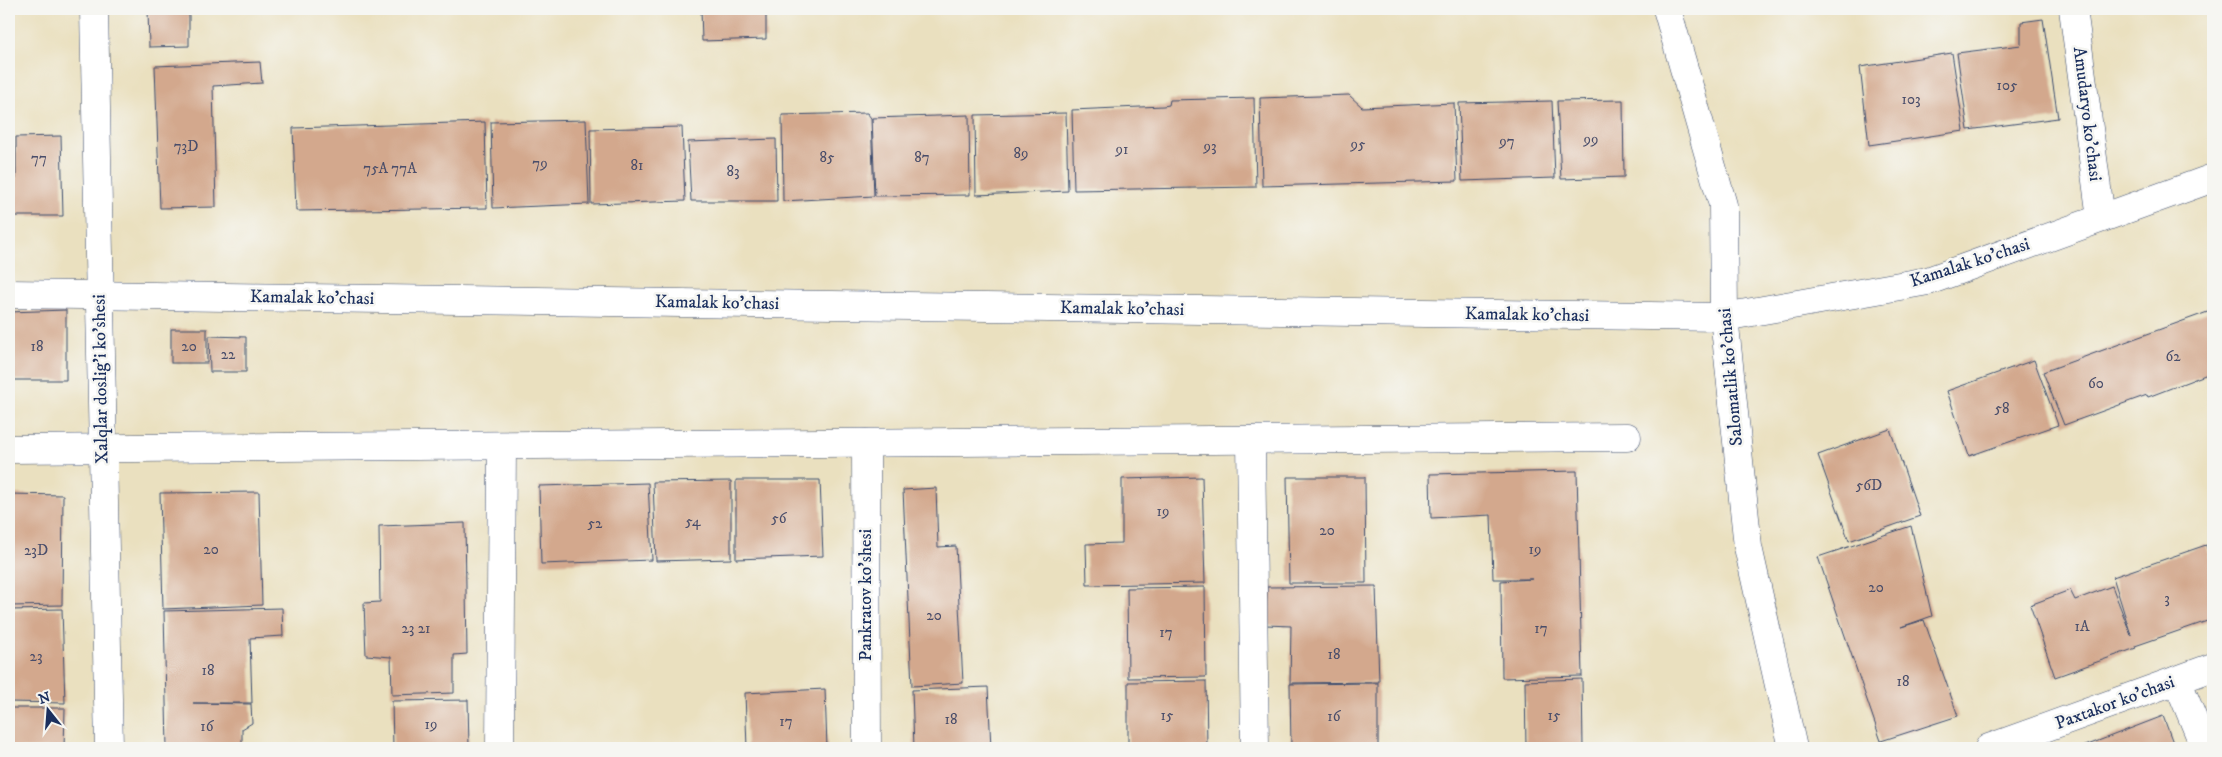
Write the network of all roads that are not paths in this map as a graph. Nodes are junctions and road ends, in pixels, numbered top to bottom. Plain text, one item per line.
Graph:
1 (94, 9) edge
2 (1667, 9) edge
3 (2074, 9) edge
4 (2213, 178) edge
5 (2101, 218) junction
6 (9, 294) edge
7 (100, 295) junction
8 (1724, 317) junction
9 (1627, 437) dead end
10 (1252, 440) junction
11 (866, 443) junction
12 (502, 446) junction
13 (103, 449) junction
14 (9, 450) edge
15 (2213, 667) edge
16 (2177, 680) junction
17 (109, 748) edge
18 (500, 748) edge
19 (867, 748) edge
20 (1256, 748) edge
21 (1793, 748) edge
22 (1989, 748) edge
23 (2205, 748) edge

1 - 7 street, Xalqlar doslig'i ko'shesi
2 - 8 street, Salomatlik ko'chasi
3 - 5 street, Amudaryo ko'chasi
4 - 5 street, Kamalak ko'chasi
5 - 8 street, Kamalak ko'chasi
6 - 7 street, Kamalak ko'chasi
7 - 8 street, Kamalak ko'chasi
7 - 13 street, Xalqlar doslig'i ko'shesi
8 - 21 street, Salomatlik ko'chasi
9 - 10 street
10 - 11 street
10 - 20 street
11 - 12 street
11 - 19 street, Pankratov ko'shesi
12 - 13 street
12 - 18 street
13 - 14 street
13 - 17 street, Xalqlar doslig'i ko'shesi
15 - 16 street, Paxtakor ko'chasi
16 - 22 street, Paxtakor ko'chasi
16 - 23 street

